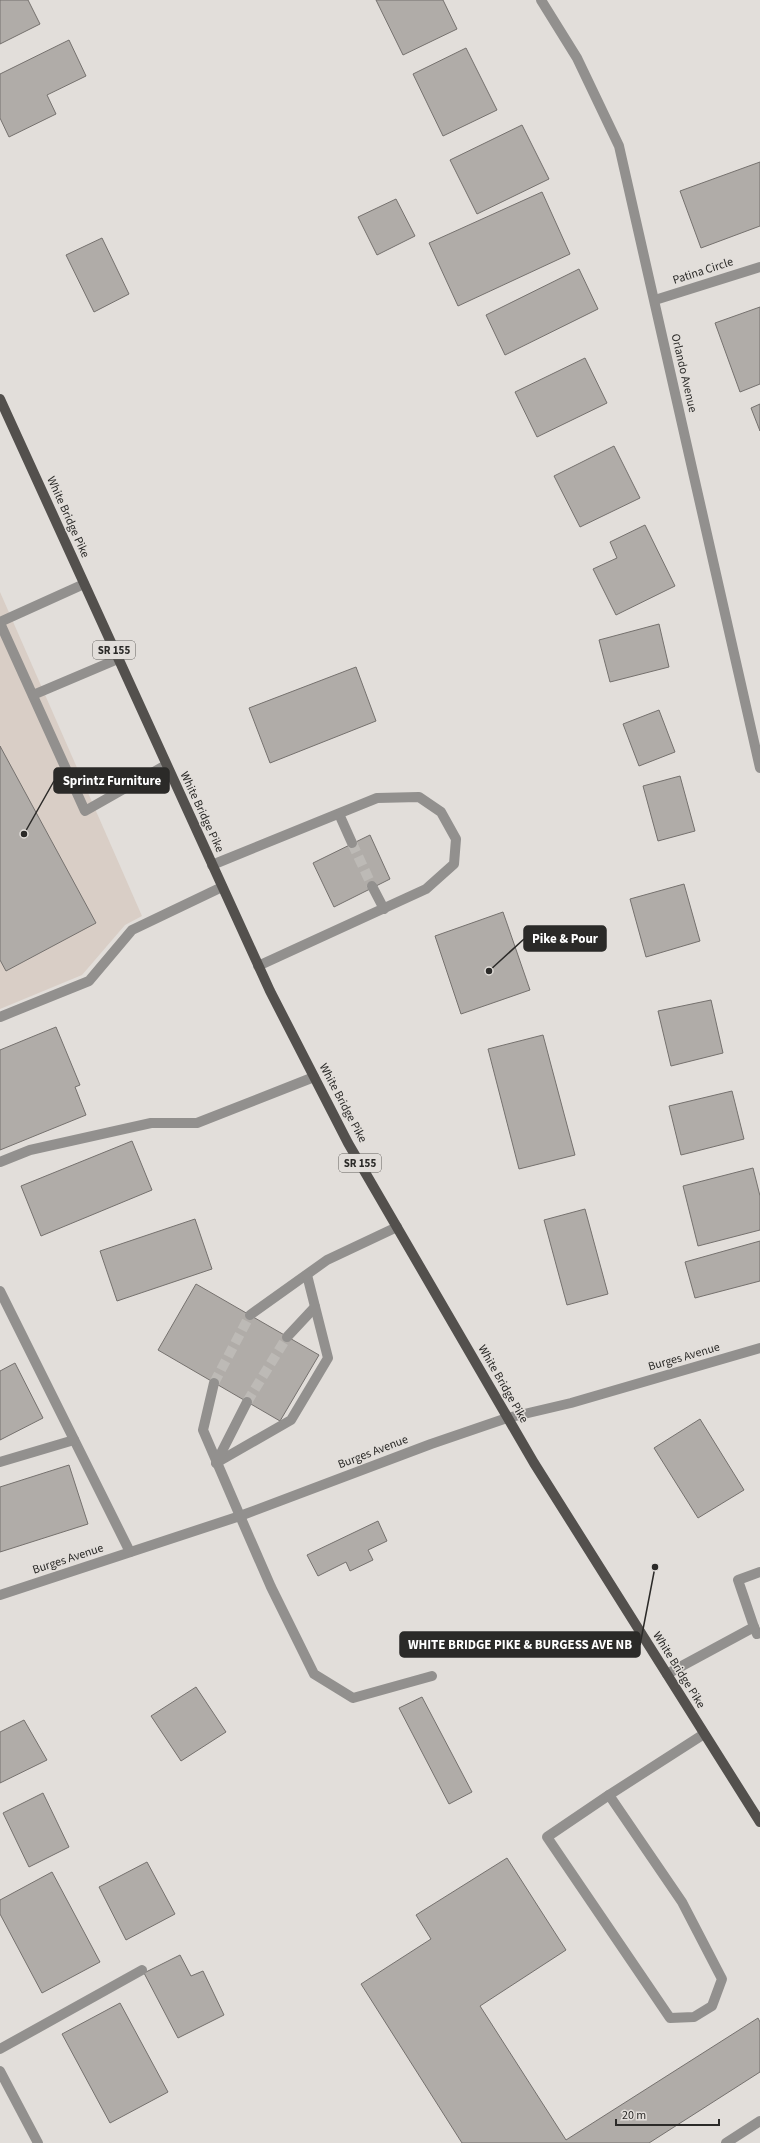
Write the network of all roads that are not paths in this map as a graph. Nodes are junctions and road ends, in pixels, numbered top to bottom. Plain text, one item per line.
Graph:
1 (541, 0) edge
2 (760, 266) edge
3 (655, 300) junction
4 (0, 399) edge
5 (84, 584) junction
6 (0, 622) edge
7 (118, 659) junction
8 (33, 695) junction
9 (166, 765) junction
10 (760, 768) edge
11 (339, 814) junction
12 (352, 843) tunnel mouth
13 (212, 865) junction
14 (372, 886) tunnel mouth
15 (222, 888) junction
16 (384, 909) junction
17 (258, 966) junction
18 (0, 1017) edge
19 (314, 1077) junction
20 (0, 1162) edge
21 (397, 1227) junction
22 (307, 1275) junction
23 (0, 1291) edge
24 (315, 1307) junction
25 (250, 1315) tunnel mouth
26 (287, 1337) tunnel mouth
27 (760, 1348) edge
28 (214, 1383) tunnel mouth
29 (247, 1402) tunnel mouth
30 (507, 1418) junction
31 (74, 1440) junction
32 (0, 1462) edge
33 (216, 1463) junction
34 (240, 1516) junction
35 (130, 1552) junction
36 (760, 1572) edge
37 (0, 1595) edge
38 (757, 1630) edge
39 (667, 1674) junction
40 (432, 1676) dead end
41 (704, 1734) junction
42 (609, 1795) junction
43 (760, 1822) edge
44 (142, 1970) dead end
45 (0, 2049) edge
46 (0, 2071) edge
47 (760, 2121) edge
48 (38, 2143) edge
49 (726, 2143) edge

1 - 3 street, Orlando Avenue
2 - 3 street, Patina Circle
3 - 10 street, Orlando Avenue
4 - 5 main road, White Bridge Pike / SR 155
5 - 6 street
5 - 7 main road, White Bridge Pike / SR 155
6 - 8 street
7 - 8 street
7 - 9 main road, White Bridge Pike / SR 155
8 - 9 street
9 - 13 main road, White Bridge Pike / SR 155
11 - 12 street
11 - 13 street
11 - 16 street
13 - 15 main road, White Bridge Pike / SR 155
14 - 16 street
15 - 17 main road, White Bridge Pike / SR 155
15 - 18 street
16 - 17 street
17 - 19 main road, White Bridge Pike / SR 155
19 - 20 street
19 - 21 main road, White Bridge Pike / SR 155
21 - 22 street
21 - 30 main road, White Bridge Pike / SR 155
22 - 24 street
22 - 25 street
23 - 31 street
24 - 26 street
24 - 33 street
27 - 30 street, Burges Avenue
28 - 33 street
29 - 33 street
30 - 34 street, Burges Avenue
30 - 39 main road, White Bridge Pike / SR 155
31 - 32 street
31 - 35 street
33 - 34 street
34 - 35 street, Burges Avenue
34 - 40 street
35 - 37 street, Burges Avenue
36 - 38 street
38 - 39 street
39 - 41 main road, White Bridge Pike / SR 155
41 - 42 street
41 - 43 main road, White Bridge Pike / SR 155
42 - 42 street
44 - 45 street
46 - 48 street
47 - 49 street

